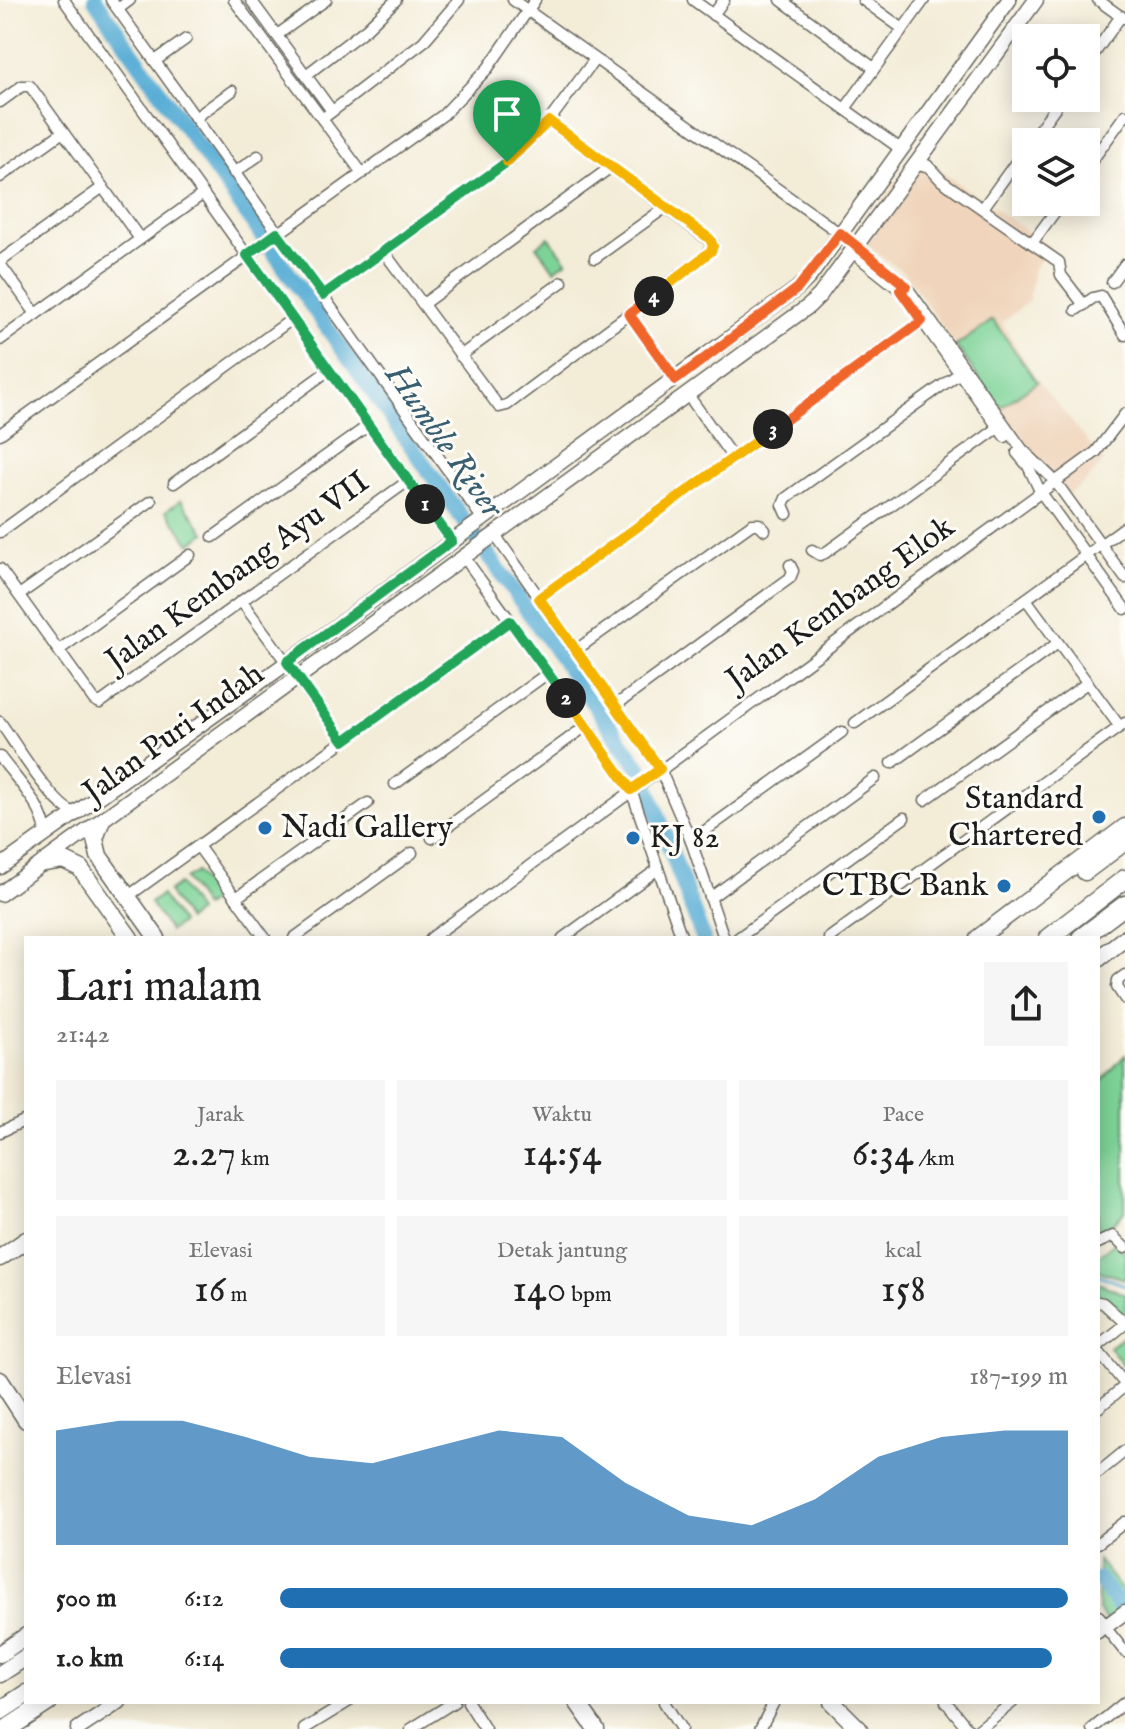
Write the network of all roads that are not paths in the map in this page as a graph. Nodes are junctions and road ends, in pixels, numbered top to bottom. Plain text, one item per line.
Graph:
1 (64, 0) edge
2 (130, 0) edge
3 (234, 0) edge
4 (251, 0) edge
5 (326, 0) edge
6 (396, 0) edge
7 (459, 0) edge
8 (513, 0) edge
9 (535, 0) edge
10 (693, 0) edge
11 (724, 0) edge
12 (781, 0) edge
13 (863, 0) edge
14 (924, 0) edge
15 (1009, 0) edge
16 (1036, 0) edge
17 (1098, 0) edge
18 (114, 5) edge
19 (528, 12) junction
20 (713, 15) junction
21 (1123, 18) edge
22 (903, 29) junction
23 (277, 35) junction
24 (186, 39) dead end
25 (1100, 47) edge
26 (595, 59) junction
27 (155, 61) junction
28 (874, 68) junction
29 (306, 75) junction
30 (232, 91) dead end
31 (0, 102) edge
32 (845, 109) junction
33 (332, 111) junction
34 (1125, 115) edge
35 (195, 118) junction
36 (322, 119) junction
37 (549, 121) junction
38 (63, 132) junction
39 (902, 150) junction
40 (1100, 150) edge
41 (258, 156) dead end
42 (920, 163) junction
43 (611, 167) junction
44 (1012, 168) edge
45 (234, 173) junction
46 (362, 173) junction
47 (0, 177) edge
48 (103, 187) junction
49 (203, 194) junction
50 (666, 207) junction
51 (983, 208) junction
52 (1052, 216) edge
53 (840, 233) junction
54 (275, 235) junction
55 (140, 239) junction
56 (1032, 243) junction
57 (854, 248) junction
58 (384, 252) junction
59 (250, 253) junction
60 (595, 258) dead end
61 (0, 262) edge
62 (1125, 264) edge
63 (562, 282) dead end
64 (1112, 282) dead end
65 (903, 288) junction
66 (323, 295) junction
67 (423, 304) junction
68 (36, 314) junction
69 (629, 314) junction
70 (292, 319) junction
71 (922, 321) junction
72 (1125, 335) edge
73 (0, 340) edge
74 (460, 356) junction
75 (329, 370) junction
76 (962, 372) junction
77 (676, 380) junction
78 (688, 395) junction
79 (1125, 414) edge
80 (999, 424) junction
81 (369, 425) junction
82 (0, 434) edge
83 (733, 458) junction
84 (408, 481) junction
85 (1055, 481) junction
86 (174, 483) dead end
87 (1040, 491) junction
88 (151, 501) dead end
89 (787, 514) dead end
90 (481, 520) junction
91 (1125, 527) edge
92 (765, 530) dead end
93 (0, 532) edge
94 (493, 536) junction
95 (213, 537) dead end
96 (454, 539) junction
97 (1101, 545) junction
98 (812, 550) dead end
99 (190, 555) dead end
100 (467, 555) junction
101 (1086, 555) junction
102 (790, 565) dead end
103 (0, 569) edge
104 (1125, 578) edge
105 (19, 595) junction
106 (539, 598) junction
107 (1026, 599) junction
108 (242, 602) junction
109 (1125, 609) edge
110 (510, 621) junction
111 (1058, 643) junction
112 (59, 650) junction
113 (576, 650) junction
114 (287, 662) junction
115 (548, 673) junction
116 (298, 678) junction
117 (1087, 683) junction
118 (616, 705) junction
119 (0, 722) edge
120 (855, 723) dead end
121 (1122, 725) edge
122 (586, 726) junction
123 (842, 732) dead end
124 (344, 741) junction
125 (0, 757) edge
126 (892, 763) dead end
127 (659, 769) junction
128 (875, 778) dead end
129 (395, 784) dead end
130 (633, 788) junction
131 (925, 800) dead end
132 (368, 803) dead end
133 (79, 813) junction
134 (904, 818) dead end
135 (101, 822) junction
136 (1125, 827) edge
137 (46, 836) junction
138 (432, 838) dead end
139 (691, 841) junction
140 (1125, 842) edge
141 (198, 846) junction
142 (412, 853) dead end
143 (44, 863) junction
144 (0, 867) edge
145 (658, 869) junction
146 (1125, 879) edge
147 (116, 881) junction
148 (0, 894) edge
149 (99, 894) junction
150 (127, 897) junction
151 (236, 898) junction
152 (710, 898) junction
153 (1125, 905) edge
154 (129, 936) edge
155 (156, 936) edge
156 (264, 936) edge
157 (297, 936) edge
158 (434, 936) edge
159 (566, 936) edge
160 (681, 936) edge
161 (723, 936) edge
162 (741, 936) edge
163 (832, 936) edge
164 (981, 936) edge
165 (999, 936) edge
166 (1051, 936) edge
167 (1084, 936) edge
168 (1125, 938) edge
169 (1125, 951) edge
170 (1100, 957) edge
171 (1100, 970) edge
172 (1125, 975) edge
173 (1125, 999) edge
174 (24, 1121) edge
175 (0, 1132) edge
176 (1100, 1242) edge
177 (24, 1243) edge
178 (1125, 1248) edge
179 (0, 1258) edge
180 (1100, 1302) edge
181 (1125, 1324) edge
182 (1100, 1346) edge
183 (1100, 1351) edge
184 (0, 1380) edge
185 (1125, 1385) edge
186 (1100, 1406) edge
187 (24, 1417) edge
188 (1125, 1451) edge
189 (1100, 1471) edge
190 (1125, 1522) edge
191 (1100, 1541) edge
192 (1108, 1622) edge
193 (24, 1637) edge
194 (1125, 1652) edge
195 (0, 1654) edge
196 (24, 1658) edge
197 (0, 1674) edge
198 (24, 1695) edge
199 (1125, 1702) edge
200 (45, 1704) edge
201 (116, 1704) edge
202 (345, 1704) edge
203 (451, 1704) edge
204 (469, 1704) edge
205 (578, 1704) edge
206 (665, 1704) edge
207 (773, 1704) edge
208 (834, 1704) edge
209 (948, 1704) edge
210 (1010, 1704) edge
211 (0, 1711) edge
212 (7, 1729) edge
213 (78, 1729) edge
214 (304, 1729) edge
215 (411, 1729) edge
216 (485, 1729) edge
217 (596, 1729) edge
218 (681, 1729) edge
219 (760, 1729) edge
220 (859, 1729) edge
221 (968, 1729) edge
222 (979, 1729) edge
223 (1092, 1729) edge

1 - 49 street
2 - 18 street
3 - 36 street
4 - 23 street
5 - 23 street
6 - 29 street
7 - 33 street
8 - 19 street
9 - 19 street
10 - 20 street
11 - 20 street
12 - 28 street
13 - 22 street
14 - 22 street
15 - 39 main road, Jalan Puri Indah
16 - 42 main road, Jalan Puri Indah
17 - 21 street
18 - 27 street
19 - 26 street
19 - 46 street
20 - 32 street
21 - 25 street
22 - 28 street
23 - 29 street
24 - 27 street
26 - 37 street
26 - 53 street
27 - 35 street
28 - 32 street
29 - 33 street
30 - 35 street
31 - 38 street
32 - 39 street
33 - 36 street
34 - 40 street
35 - 45 street
36 - 46 street
37 - 43 street
37 - 58 street
38 - 47 street
38 - 48 street
39 - 53 main road, Jalan Puri Indah
41 - 45 street
42 - 51 street
42 - 57 main road, Jalan Puri Indah
43 - 50 street
43 - 67 street
44 - 51 street
45 - 54 street
46 - 54 street
48 - 55 street
48 - 61 street
49 - 55 street
49 - 59 street
50 - 60 street
50 - 69 street
51 - 56 street
52 - 56 street
53 - 57 street
53 - 77 main road, Jalan Puri Indah
54 - 59 street
54 - 66 street
55 - 68 street
56 - 72 street
57 - 65 street
57 - 78 main road, Jalan Puri Indah
58 - 66 street
58 - 67 street
59 - 70 street
59 - 82 street
61 - 68 street
62 - 64 street
63 - 74 street
65 - 71 street
65 - 76 street
66 - 90 street
67 - 74 street
68 - 73 street
69 - 74 street
69 - 77 street
70 - 75 street
70 - 93 street
71 - 76 street
71 - 83 street
75 - 81 street
75 - 86 street
76 - 80 street
76 - 89 street
77 - 90 main road, Jalan Puri Indah
78 - 83 street
78 - 94 main road, Jalan Puri Indah
79 - 85 street, Jalan Kembang Elok
80 - 85 street
80 - 87 street
80 - 98 street
81 - 84 street
81 - 95 street
83 - 106 street
84 - 96 street
84 - 108 street, Jalan Kembang Ayu VII
85 - 87 street, Jalan Kembang Elok
85 - 97 street
87 - 101 street
87 - 127 street, Jalan Kembang Elok
88 - 105 street
90 - 96 main road, Jalan Puri Indah
91 - 97 street
92 - 113 street
94 - 100 main road, Jalan Puri Indah
94 - 106 street
96 - 114 main road, Jalan Puri Indah
97 - 101 street
97 - 104 street
99 - 112 street
100 - 110 street
100 - 116 main road, Jalan Puri Indah
101 - 107 street
101 - 109 street
102 - 118 street
103 - 105 street
105 - 112 street
106 - 113 street
107 - 111 street
107 - 120 street
108 - 112 street, Jalan Kembang Ayu VII
108 - 114 street
110 - 115 street
110 - 124 street
111 - 117 street
111 - 126 street
113 - 118 street
114 - 116 street
114 - 133 main road, Jalan Puri Indah
115 - 122 street
115 - 129 street
116 - 124 street
116 - 135 main road, Jalan Puri Indah
117 - 121 street
117 - 131 street
118 - 127 street
119 - 133 street
121 - 163 street
122 - 130 street
122 - 138 street
123 - 139 street
124 - 141 street
125 - 137 street
127 - 130 street, Jalan Kembang Elok
127 - 139 street
128 - 152 street
130 - 145 street
130 - 158 street, Jalan Kembang Elok
132 - 151 street
133 - 137 main road, Jalan Puri Indah
134 - 162 street
135 - 143 main road, Jalan Puri Indah
135 - 147 main road
136 - 164 main road
137 - 144 main road, Jalan Puri Indah
139 - 152 street
140 - 165 main road
141 - 150 street
141 - 151 street
142 - 157 street
143 - 148 main road, Jalan Puri Indah
143 - 149 main road
145 - 159 street
145 - 160 street
146 - 166 highway
147 - 149 main road
147 - 150 main road
149 - 154 main road
150 - 155 main road
151 - 156 street
152 - 161 street
153 - 167 highway
168 - 170 main road
169 - 171 main road
172 - 173 street
174 - 175 street
176 - 178 street
177 - 179 main road
180 - 181 street
181 - 182 street
183 - 185 street
184 - 187 main road
185 - 186 street
188 - 189 street
190 - 191 street
192 - 194 street
193 - 195 main road
196 - 197 main road
198 - 211 highway
199 - 223 street
200 - 212 highway
201 - 213 main road
202 - 214 street
203 - 215 street
204 - 216 street
205 - 217 main road
206 - 218 street
207 - 219 street
208 - 220 main road
209 - 221 street
210 - 222 street

